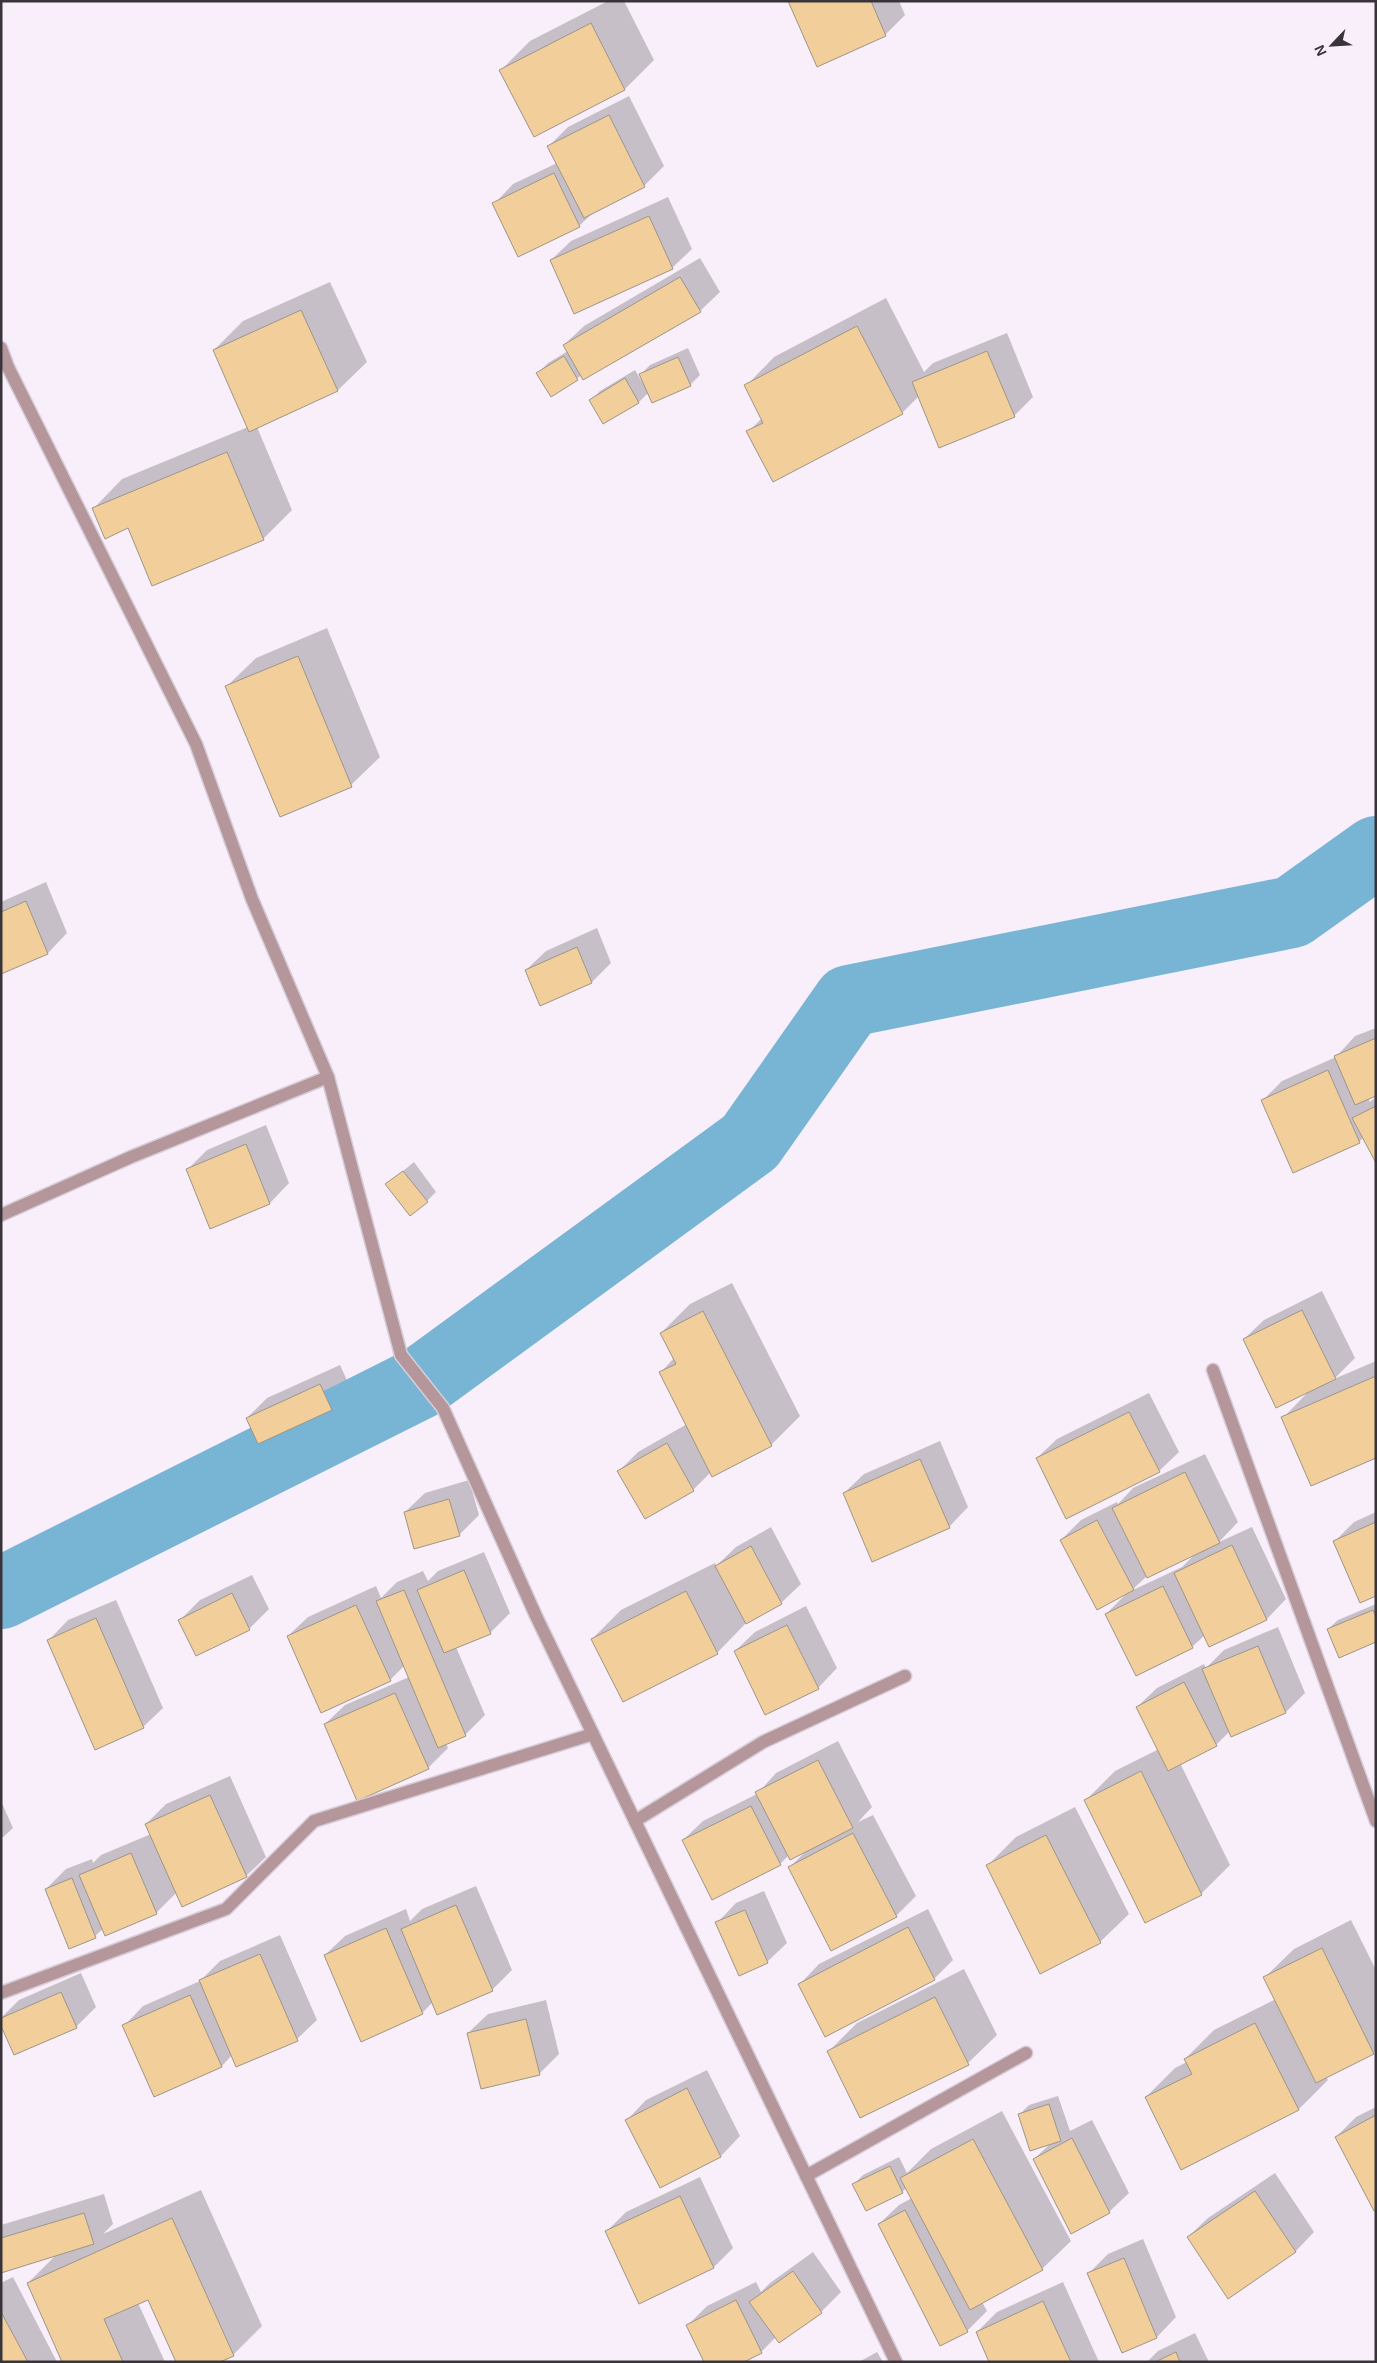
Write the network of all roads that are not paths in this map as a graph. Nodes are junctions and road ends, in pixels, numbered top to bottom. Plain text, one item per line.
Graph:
1 (1, 348) edge
2 (5, 368) edge
3 (328, 1077) junction
4 (1, 1216) edge
5 (1213, 1370) dead end
6 (905, 1676) dead end
7 (593, 1734) junction
8 (1376, 1821) edge
9 (635, 1822) junction
10 (1, 1993) edge
11 (1026, 2053) dead end
12 (806, 2176) junction
13 (896, 2362) edge

1 - 2 street
2 - 3 street
3 - 4 street
3 - 7 street
5 - 8 street
6 - 9 street
7 - 9 street
7 - 10 street
9 - 12 street
11 - 12 street
12 - 13 street

